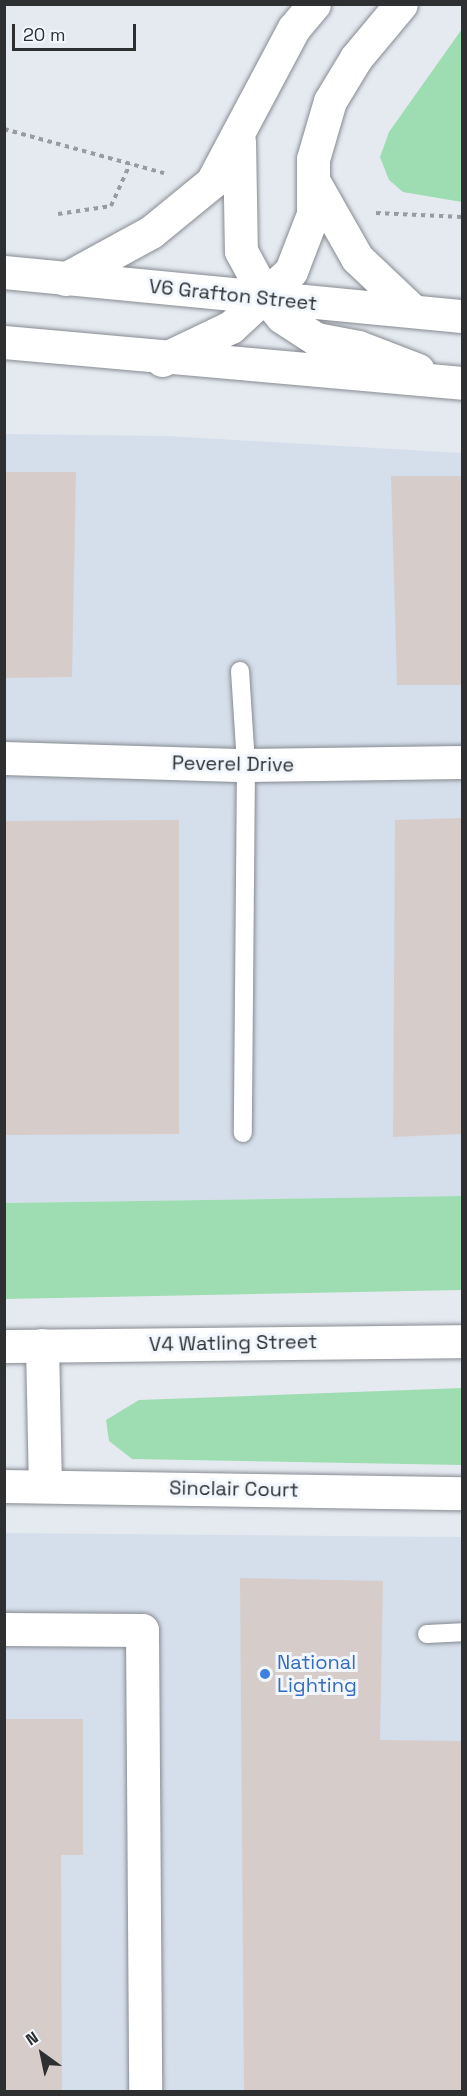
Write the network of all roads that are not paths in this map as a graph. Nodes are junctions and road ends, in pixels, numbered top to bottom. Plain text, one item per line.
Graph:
1 (314, 4) edge
2 (400, 4) edge
3 (239, 139) junction
4 (315, 184) junction
5 (4, 272) edge
6 (65, 279) junction
7 (267, 299) junction
8 (413, 311) junction
9 (462, 316) edge
10 (4, 342) edge
11 (162, 360) junction
12 (453, 382) edge
13 (240, 671) dead end
14 (4, 758) edge
15 (462, 762) edge
16 (246, 765) junction
17 (243, 1133) dead end
18 (462, 1341) edge
19 (4, 1346) edge
20 (42, 1346) junction
21 (4, 1485) edge
22 (45, 1485) junction
23 (462, 1493) edge
24 (4, 1629) edge
25 (462, 1632) edge
26 (427, 1634) dead end
27 (145, 2091) edge

1 - 3 street
2 - 4 street
3 - 6 street
3 - 7 street
4 - 7 street
4 - 8 street
5 - 6 street, V6 Grafton Street
6 - 7 street, V6 Grafton Street
7 - 8 street, V6 Grafton Street
7 - 11 street
7 - 12 street
8 - 9 street, V6 Grafton Street
10 - 11 street
11 - 12 street
13 - 16 lane
14 - 16 street, Peverel Drive
15 - 16 street, Peverel Drive
16 - 17 lane
18 - 20 street, V4 Watling Street
19 - 20 street, V4 Watling Street
20 - 22 street
21 - 22 street, Sinclair Court
22 - 23 street, Sinclair Court
24 - 27 street
25 - 26 lane

